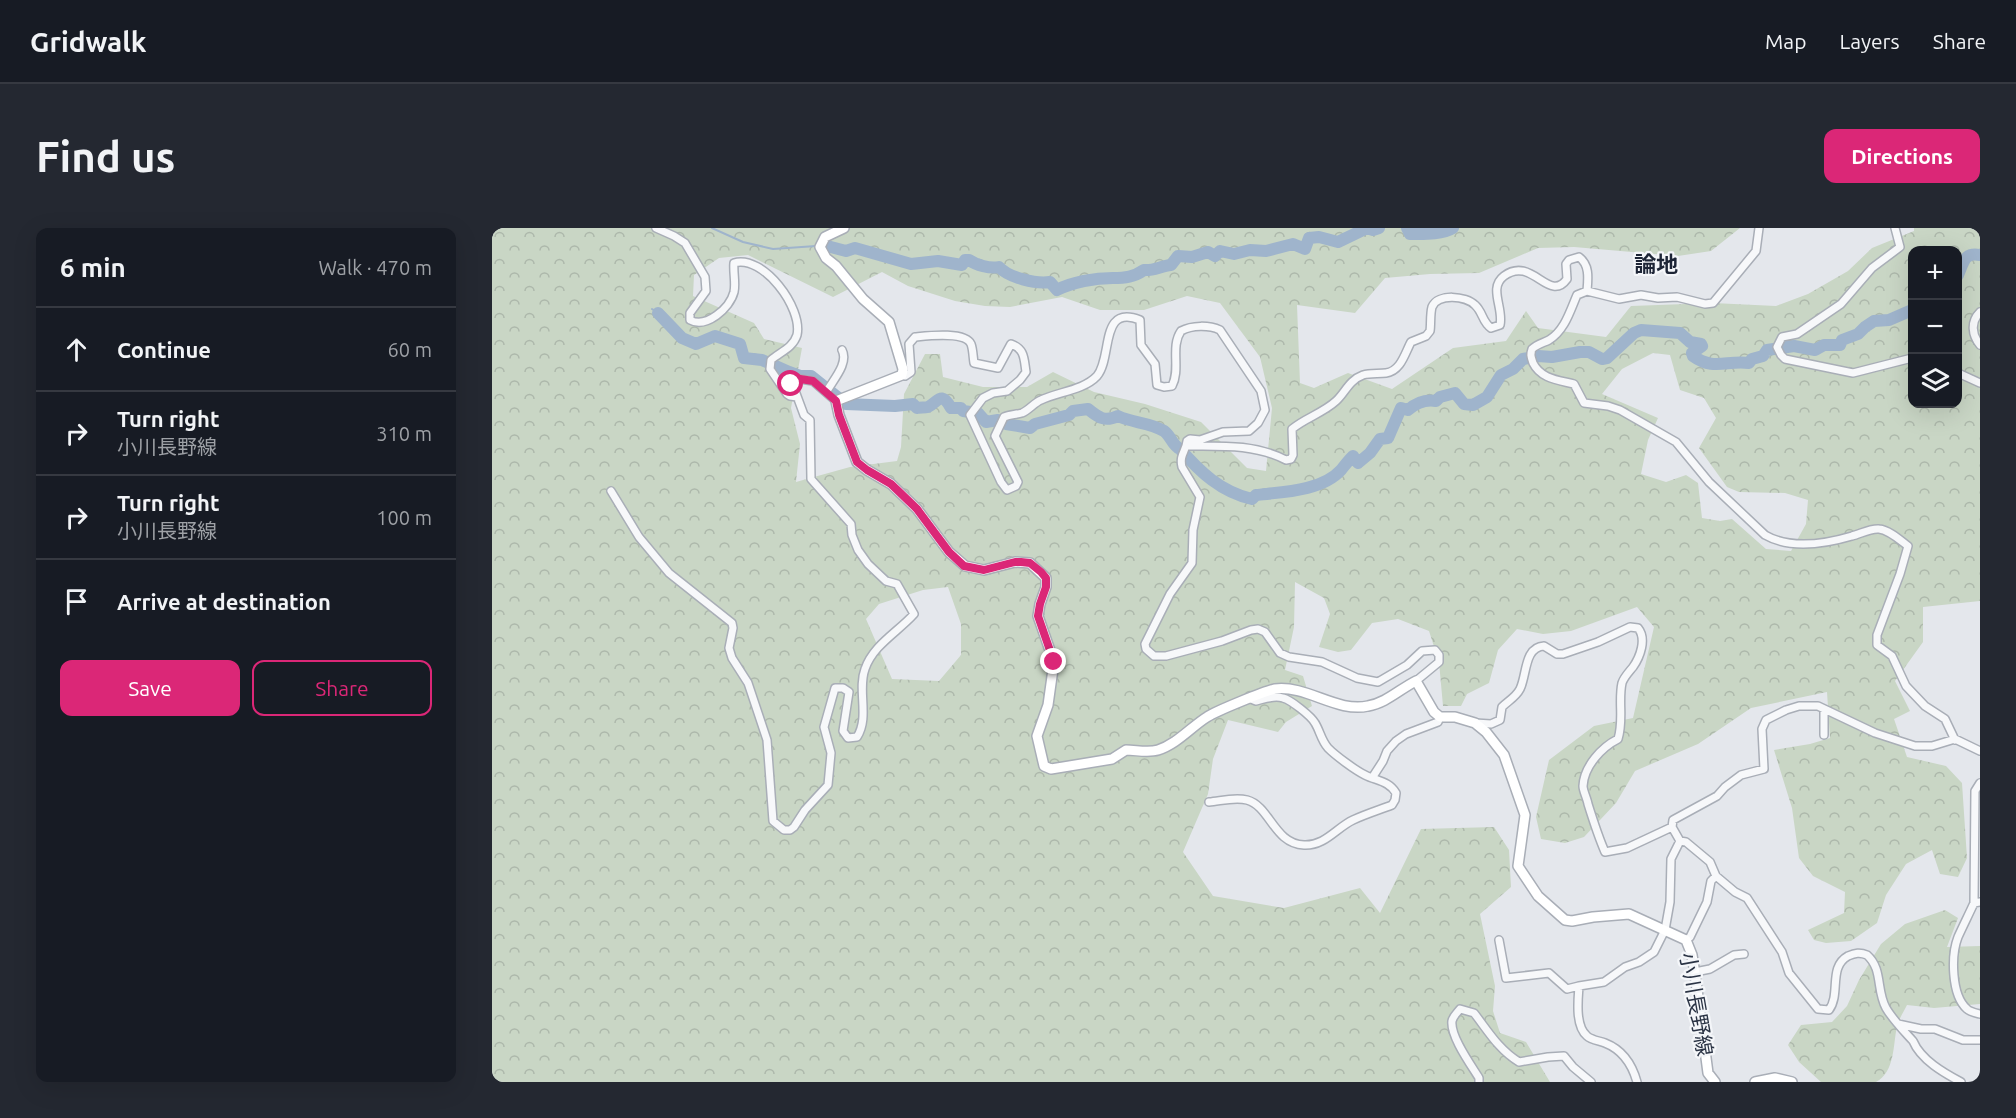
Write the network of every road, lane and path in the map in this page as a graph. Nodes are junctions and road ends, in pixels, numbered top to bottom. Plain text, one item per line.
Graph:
1 (656, 228) edge
2 (843, 228) edge
3 (1759, 228) edge
4 (1895, 228) edge
5 (1587, 291) junction
6 (1980, 312) edge
7 (1980, 345) edge
8 (843, 350) dead end
9 (1908, 359) edge
10 (902, 375) junction
11 (1962, 375) edge
12 (1980, 383) edge
13 (827, 392) junction
14 (797, 397) junction
15 (836, 401) junction
16 (1187, 446) junction
17 (611, 491) dead end
18 (1416, 681) junction
19 (1251, 699) junction
20 (1824, 709) junction
21 (1440, 717) junction
22 (1475, 723) junction
23 (1824, 735) dead end
24 (1955, 740) junction
25 (1980, 751) edge
26 (1372, 778) junction
27 (1980, 783) edge
28 (1209, 802) dead end
29 (1672, 826) junction
30 (1680, 841) junction
31 (1716, 876) junction
32 (1977, 902) edge
33 (1665, 930) junction
34 (1499, 940) dead end
35 (1686, 940) junction
36 (1744, 954) dead end
37 (1695, 972) junction
38 (1579, 986) junction
39 (1980, 1014) edge
40 (1898, 1024) junction
41 (1980, 1040) edge
42 (1479, 1082) edge
43 (1591, 1082) edge
44 (1637, 1082) edge
45 (1715, 1082) edge
46 (1755, 1082) edge
47 (1792, 1082) edge
48 (1961, 1082) edge

1 - 14 street
2 - 10 main road
3 - 5 street
4 - 9 street
5 - 16 street
5 - 24 street
6 - 7 street
8 - 13 street
10 - 15 main road
10 - 16 street
11 - 12 street
13 - 14 street
13 - 15 street
14 - 17 street
15 - 19 main road
16 - 18 street
18 - 19 main road
18 - 21 main road
19 - 26 street
20 - 23 street
20 - 24 street
20 - 29 street
21 - 22 main road
21 - 26 street
22 - 29 street
22 - 33 main road, 小川長野線
24 - 25 street
26 - 28 street
27 - 32 street
29 - 30 street
30 - 31 street
30 - 33 street
31 - 35 street
31 - 40 street
32 - 39 street
33 - 35 main road, 小川長野線
33 - 38 street
34 - 38 street
35 - 37 main road, 小川長野線
36 - 37 street
37 - 45 main road, 小川長野線
38 - 44 street
40 - 41 street
40 - 48 street
42 - 43 street
46 - 47 main road

